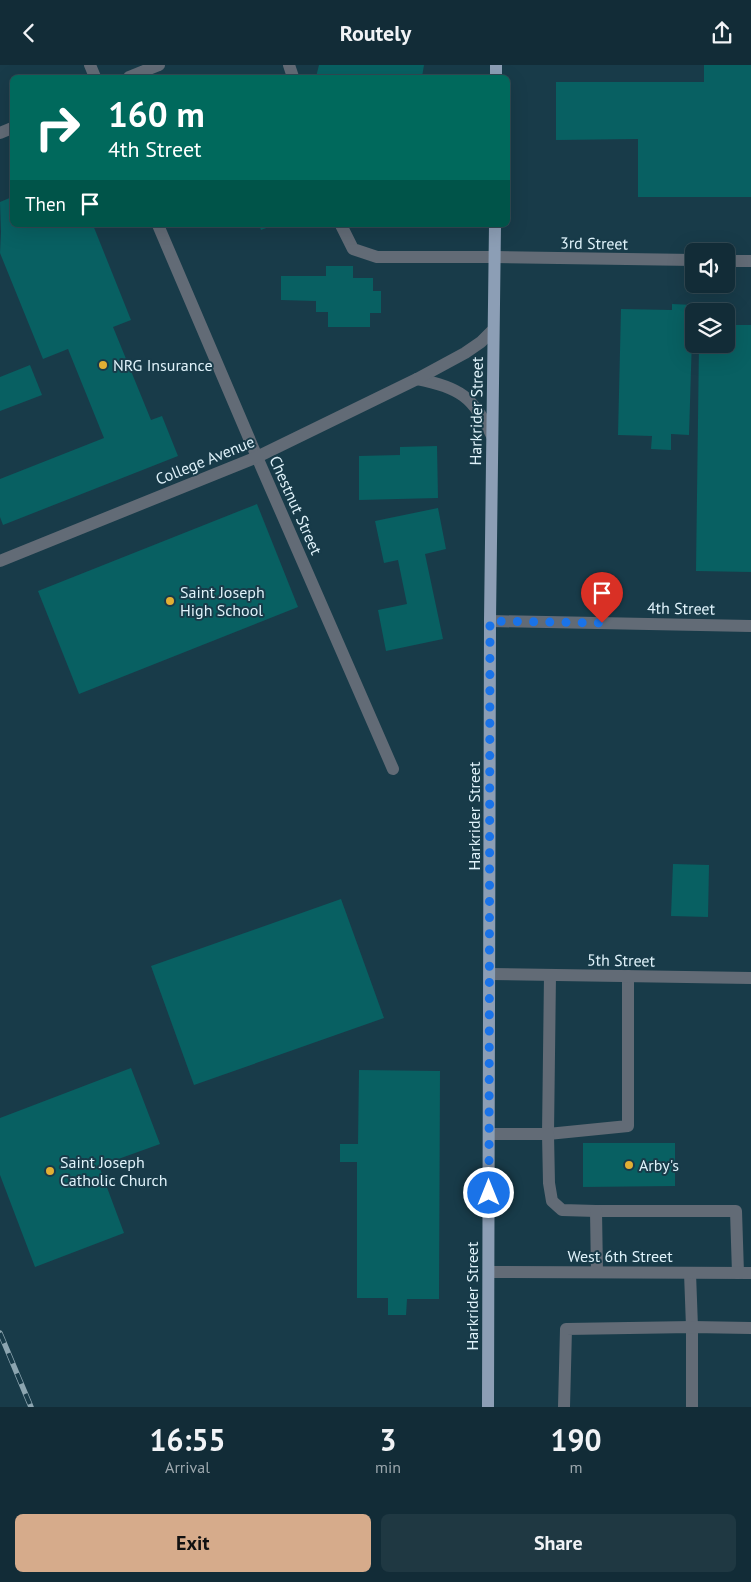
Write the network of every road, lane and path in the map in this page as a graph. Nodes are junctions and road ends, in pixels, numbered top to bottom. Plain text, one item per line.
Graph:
1 (160, 65) edge
2 (134, 75) edge
3 (159, 227) edge
4 (342, 227) edge
5 (495, 227) edge
6 (494, 257) junction
7 (685, 260) edge
8 (735, 261) edge
9 (751, 261) edge
10 (493, 330) junction
11 (418, 379) junction
12 (492, 436) junction
13 (257, 457) junction
14 (0, 561) edge
15 (490, 621) junction
16 (751, 626) edge
17 (393, 769) dead end
18 (490, 974) junction
19 (550, 975) junction
20 (628, 976) junction
21 (751, 978) edge
22 (489, 1134) junction
23 (548, 1134) junction
24 (596, 1211) junction
25 (489, 1272) junction
26 (597, 1272) junction
27 (690, 1273) junction
28 (738, 1273) junction
29 (751, 1273) edge
30 (692, 1327) junction
31 (751, 1328) edge
32 (488, 1407) edge
33 (564, 1407) edge
34 (692, 1407) edge

1 - 2 street
3 - 13 street, Chestnut Street
4 - 6 street, 3rd Street
5 - 6 main road, Harkrider Street
6 - 7 street, 3rd Street
6 - 10 main road, Harkrider Street
8 - 9 street
10 - 11 street, College Avenue
10 - 12 main road, Harkrider Street
11 - 12 street
11 - 13 street, College Avenue
12 - 15 main road, Harkrider Street
13 - 14 street, College Avenue
13 - 17 street, Chestnut Street
15 - 16 street, 4th Street
15 - 18 main road, Harkrider Street
18 - 19 street, 5th Street
18 - 22 main road, Harkrider Street
19 - 20 street, 5th Street
19 - 23 street
20 - 21 street, 5th Street
20 - 23 street
22 - 23 street
22 - 25 main road, Harkrider Street
23 - 24 street
24 - 26 street
24 - 28 street
25 - 26 street, West 6th Street
25 - 32 main road, Harkrider Street
26 - 27 street, West 6th Street
27 - 28 street, West 6th Street
27 - 30 street
28 - 29 street, West 6th Street
30 - 31 street
30 - 33 street
30 - 34 street

